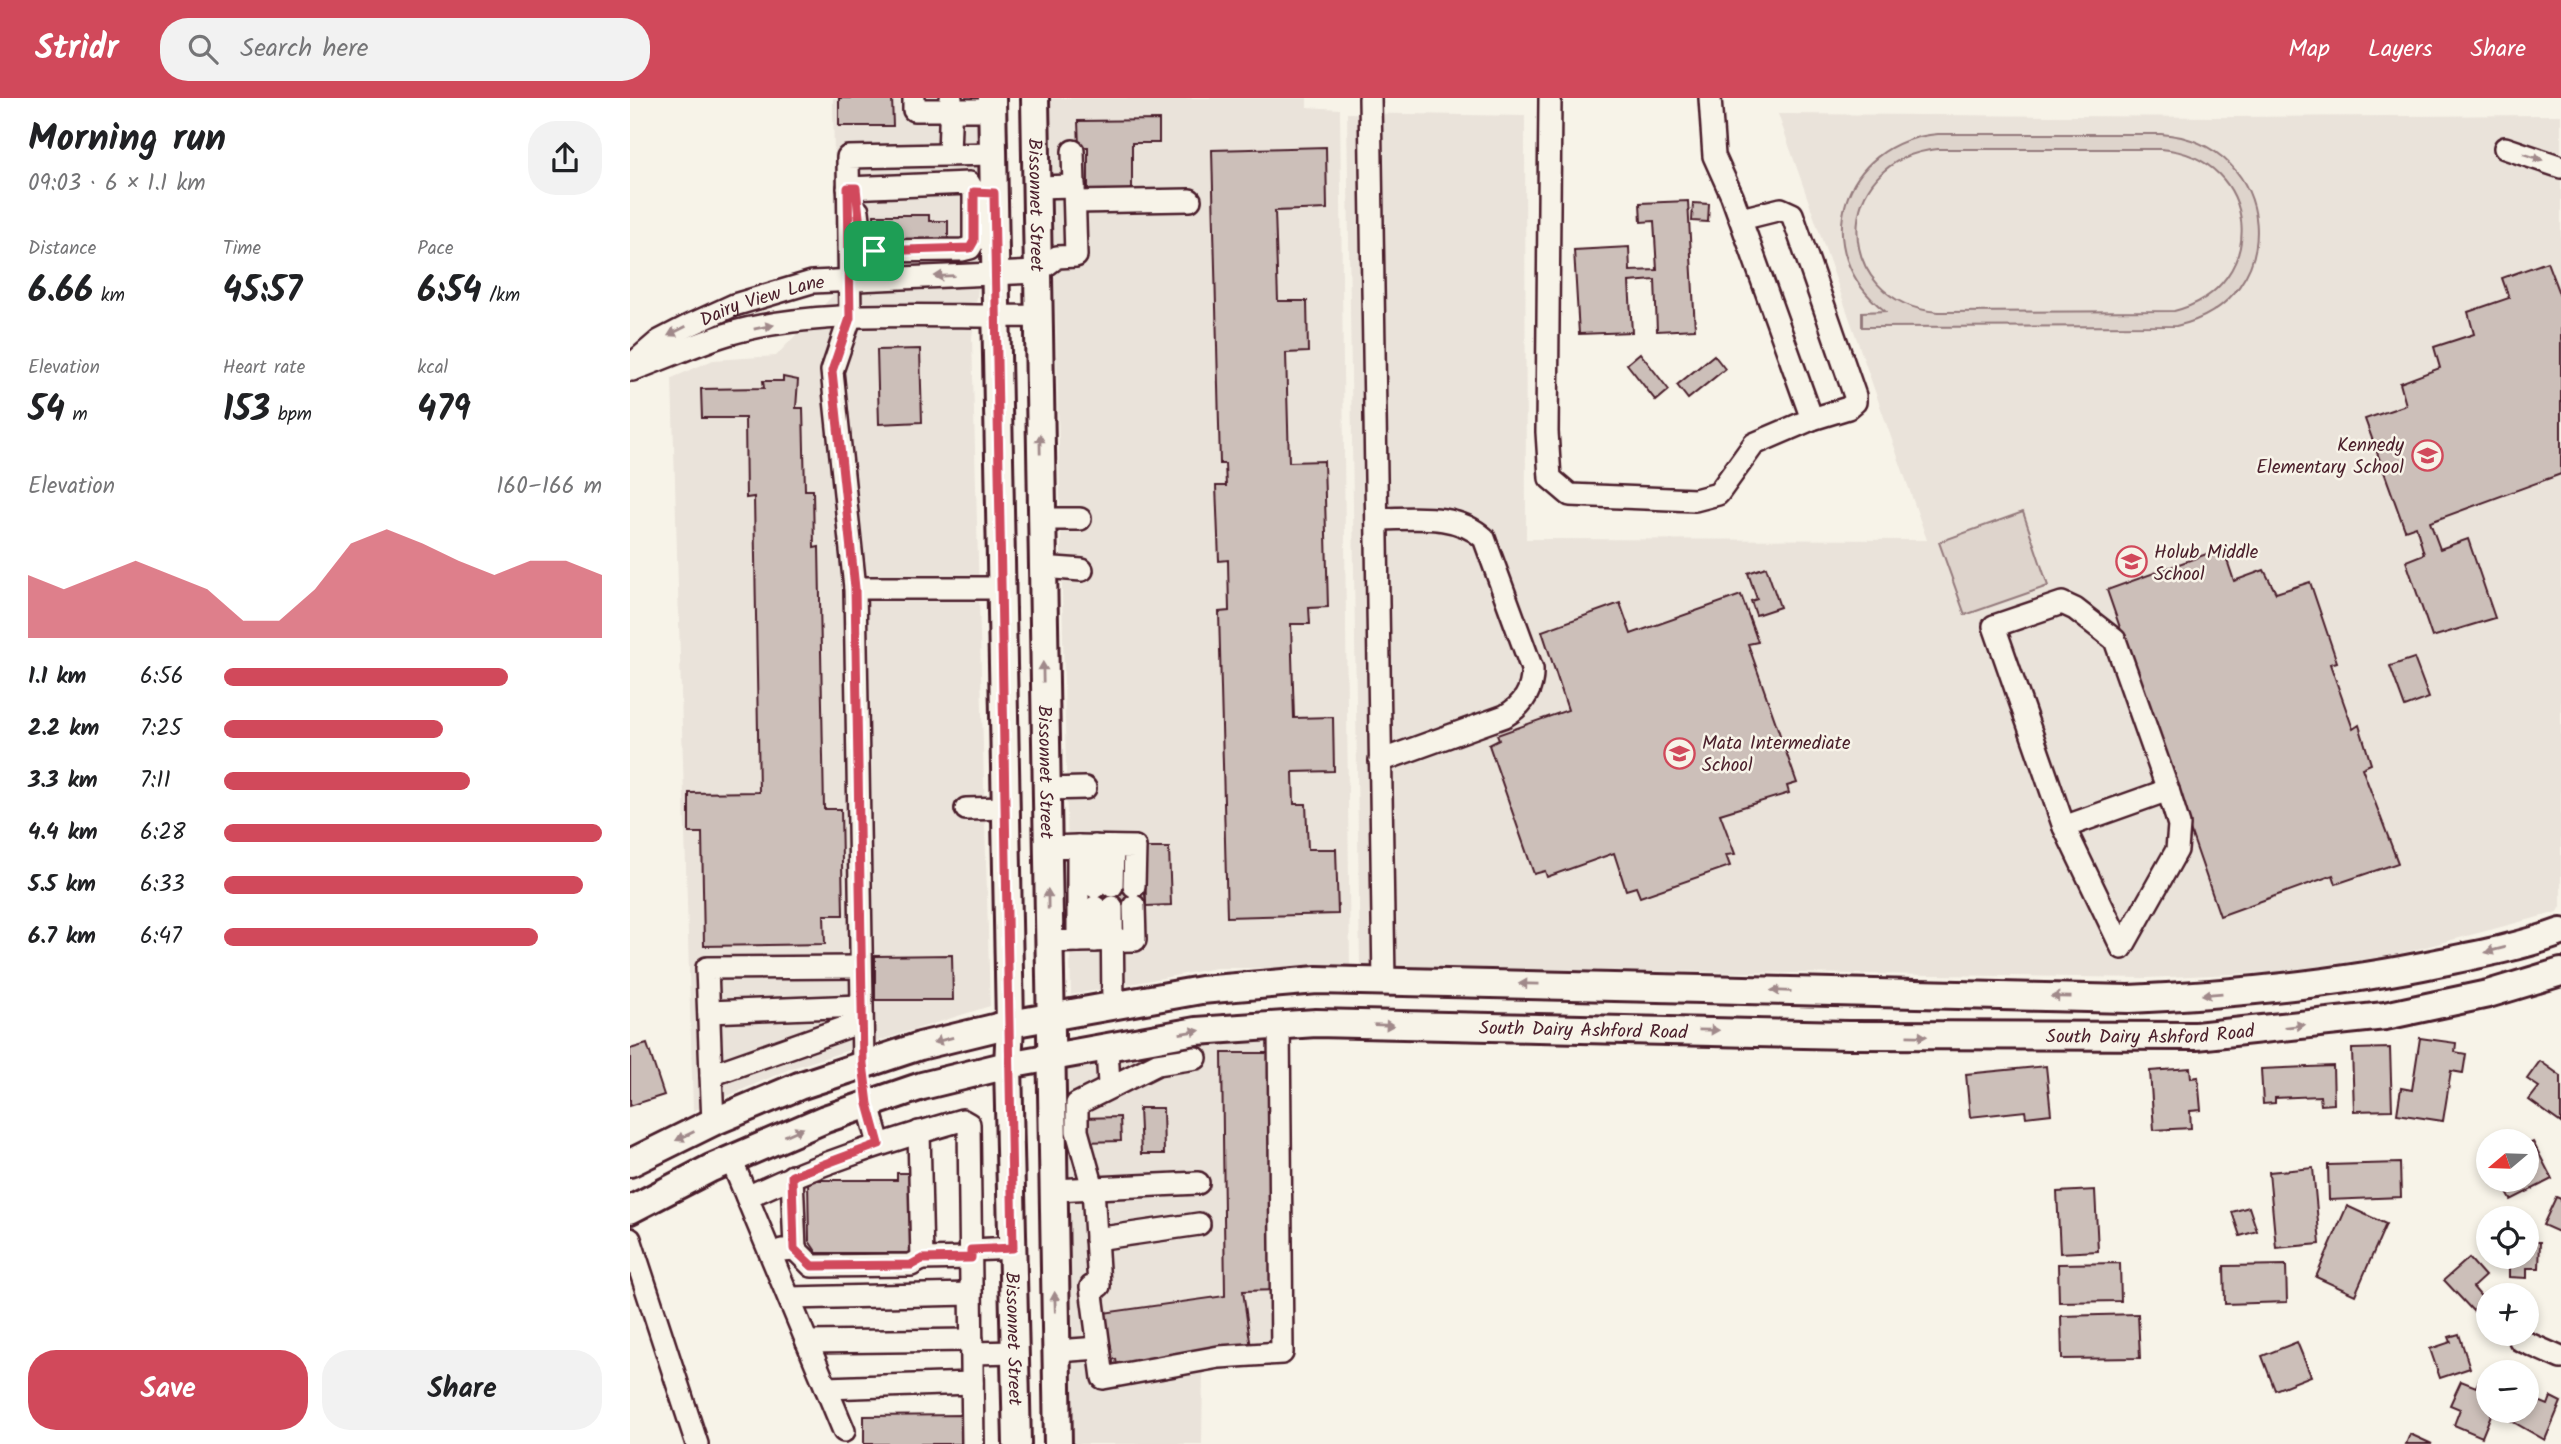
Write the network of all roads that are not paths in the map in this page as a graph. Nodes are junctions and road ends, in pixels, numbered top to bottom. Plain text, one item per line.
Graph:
1 (914, 98) edge
2 (1035, 98) edge
3 (1370, 98) edge
4 (1550, 98) edge
5 (1710, 98) edge
6 (951, 104) edge
7 (992, 104) edge
8 (2505, 148) dead end
9 (1073, 151) dead end
10 (970, 154) junction
11 (2561, 167) edge
12 (1036, 187) junction
13 (852, 188) junction
14 (979, 189) junction
15 (1075, 194) junction
16 (1189, 200) dead end
17 (1741, 219) junction
18 (1037, 272) junction
19 (996, 274) junction
20 (848, 279) junction
21 (1038, 316) junction
22 (997, 317) junction
23 (850, 318) junction
24 (630, 366) edge
25 (630, 371) edge
26 (1812, 419) junction
27 (1041, 519) junction
28 (1080, 519) dead end
29 (1377, 519) junction
30 (1041, 567) junction
31 (1082, 570) dead end
32 (1001, 577) junction
33 (855, 588) junction
34 (1380, 761) junction
35 (1085, 788) dead end
36 (1045, 789) junction
37 (2168, 790) junction
38 (1006, 808) junction
39 (966, 809) dead end
40 (2064, 827) junction
41 (1095, 846) junction
42 (1046, 847) junction
43 (2561, 932) edge
44 (1095, 941) junction
45 (1048, 942) junction
46 (860, 967) junction
47 (2561, 972) edge
48 (2377, 976) junction
49 (1317, 980) junction
50 (1384, 982) junction
51 (1581, 985) junction
52 (1849, 993) junction
53 (2129, 999) junction
54 (1113, 1006) junction
55 (709, 1012) junction
56 (861, 1014) junction
57 (2385, 1016) junction
58 (1050, 1017) junction
59 (1316, 1023) junction
60 (1010, 1024) junction
61 (1279, 1025) junction
62 (1581, 1029) junction
63 (1849, 1035) junction
64 (2129, 1038) junction
65 (1107, 1048) junction
66 (1156, 1051) junction
67 (1051, 1058) junction
68 (1196, 1058) dead end
69 (863, 1064) junction
70 (1008, 1065) junction
71 (711, 1075) junction
72 (1110, 1085) junction
73 (1064, 1103) junction
74 (868, 1104) junction
75 (713, 1122) junction
76 (919, 1132) junction
77 (879, 1144) junction
78 (1054, 1153) junction
79 (1084, 1155) junction
80 (731, 1159) junction
81 (630, 1163) edge
82 (792, 1176) junction
83 (1198, 1183) dead end
84 (1093, 1188) junction
85 (1054, 1190) junction
86 (747, 1197) junction
87 (630, 1210) edge
88 (1199, 1224) dead end
89 (630, 1239) edge
90 (1096, 1239) junction
91 (1013, 1248) junction
92 (794, 1249) junction
93 (769, 1251) junction
94 (971, 1254) junction
95 (922, 1259) junction
96 (971, 1294) junction
97 (789, 1298) junction
98 (807, 1342) junction
99 (2533, 1346) edge
100 (972, 1347) junction
101 (1099, 1348) junction
102 (1057, 1351) junction
103 (1016, 1352) junction
104 (2561, 1358) edge
105 (972, 1383) junction
106 (826, 1388) junction
107 (845, 1431) dead end
108 (697, 1444) edge
109 (973, 1444) edge
110 (1017, 1444) edge
111 (1058, 1444) edge

1 - 6 street
2 - 12 main road, Bissonnet Street
3 - 29 street
4 - 26 street
5 - 17 street
6 - 7 street
6 - 10 street
7 - 10 main road, Bissonnet Street
8 -> 11 street
9 - 15 street
10 - 13 street
10 - 14 main road, Bissonnet Street
12 - 15 street
12 - 18 main road, Bissonnet Street
13 - 14 street
13 - 14 street
13 - 20 street
14 - 19 main road, Bissonnet Street
15 - 16 street
15 - 18 street
17 - 26 street
17 - 26 street
18 - 19 street, Dairy View Lane
18 - 21 main road, Bissonnet Street
19 -> 20 street, Dairy View Lane
19 - 22 main road, Bissonnet Street
20 - 23 street
20 -> 24 street, Dairy View Lane
21 - 22 street, Dairy View Lane
27 -> 21 main road, Bissonnet Street
22 - 23 street, Dairy View Lane
22 - 32 main road, Bissonnet Street
25 -> 23 street, Dairy View Lane
23 - 33 street
27 - 28 street
27 - 30 main road, Bissonnet Street
29 - 34 street
29 - 34 street
30 - 31 street
30 - 32 main road
36 -> 30 main road, Bissonnet Street
32 - 33 street
32 - 38 main road, Bissonnet Street
33 - 46 street
34 - 50 street
35 - 36 street
36 - 42 main road, Bissonnet Street
37 - 40 street
37 - 40 street
37 - 40 street
38 - 39 street
38 - 60 main road, Bissonnet Street
41 - 42 street
41 - 44 street
41 - 44 street
41 - 44 street
45 -> 42 main road, Bissonnet Street
43 -> 48 main road, South Dairy Ashford Road
44 - 45 street
44 - 54 street
45 - 58 main road, Bissonnet Street
46 - 55 street
46 - 56 street
47 - 57 main road, South Dairy Ashford Road
48 -> 53 main road, South Dairy Ashford Road
48 - 57 main road
49 - 50 main road, South Dairy Ashford Road
49 - 54 main road, South Dairy Ashford Road
49 - 59 main road
51 -> 50 main road, South Dairy Ashford Road
52 -> 51 main road, South Dairy Ashford Road
51 - 62 main road
53 -> 52 main road, South Dairy Ashford Road
52 - 63 main road
53 - 64 main road
54 - 58 main road, South Dairy Ashford Road
55 - 56 street
55 - 71 street
56 - 69 street
56 - 71 street
64 -> 57 main road, South Dairy Ashford Road
58 - 60 main road, South Dairy Ashford Road
58 - 67 main road, Bissonnet Street
59 - 61 main road, South Dairy Ashford Road
59 -> 62 main road, South Dairy Ashford Road
60 -> 69 main road, South Dairy Ashford Road
60 - 70 main road, Bissonnet Street
66 -> 61 main road, South Dairy Ashford Road
61 - 101 street
62 -> 63 main road, South Dairy Ashford Road
63 -> 64 main road, South Dairy Ashford Road
65 - 66 main road, South Dairy Ashford Road
65 - 67 main road, South Dairy Ashford Road
65 - 72 street
66 - 68 street
66 - 72 street
67 - 70 main road, South Dairy Ashford Road
67 - 73 main road, Bissonnet Street
69 - 74 main road
69 - 75 main road, South Dairy Ashford Road
70 - 74 main road, South Dairy Ashford Road
70 - 91 main road, Bissonnet Street
71 - 75 street
72 - 73 street
73 - 78 main road, Bissonnet Street
73 - 79 street
74 - 77 street
80 -> 74 main road, South Dairy Ashford Road
75 -> 81 main road, South Dairy Ashford Road
76 - 77 street
76 - 94 street
76 - 95 street
77 - 82 street
78 - 79 street
78 - 85 main road, Bissonnet Street
79 - 84 street
80 - 86 street
80 - 87 main road, South Dairy Ashford Road
82 - 86 street
82 - 92 street
83 - 84 street
84 - 85 street
84 - 90 street
102 -> 85 main road, Bissonnet Street
86 - 93 street
88 - 90 street
89 - 108 street
90 - 101 street
91 - 94 street
91 - 103 main road, Bissonnet Street
92 - 93 street
92 - 95 street
93 - 97 street
94 - 95 street
94 - 96 street
96 - 97 street
96 - 100 street
97 - 98 street
98 - 100 street
98 - 106 street
99 - 104 street
100 - 103 street
100 - 105 street
101 - 102 street
102 - 103 main road
102 - 111 main road, Bissonnet Street
103 - 110 main road, Bissonnet Street
105 - 106 street
105 - 109 street
106 - 107 street

